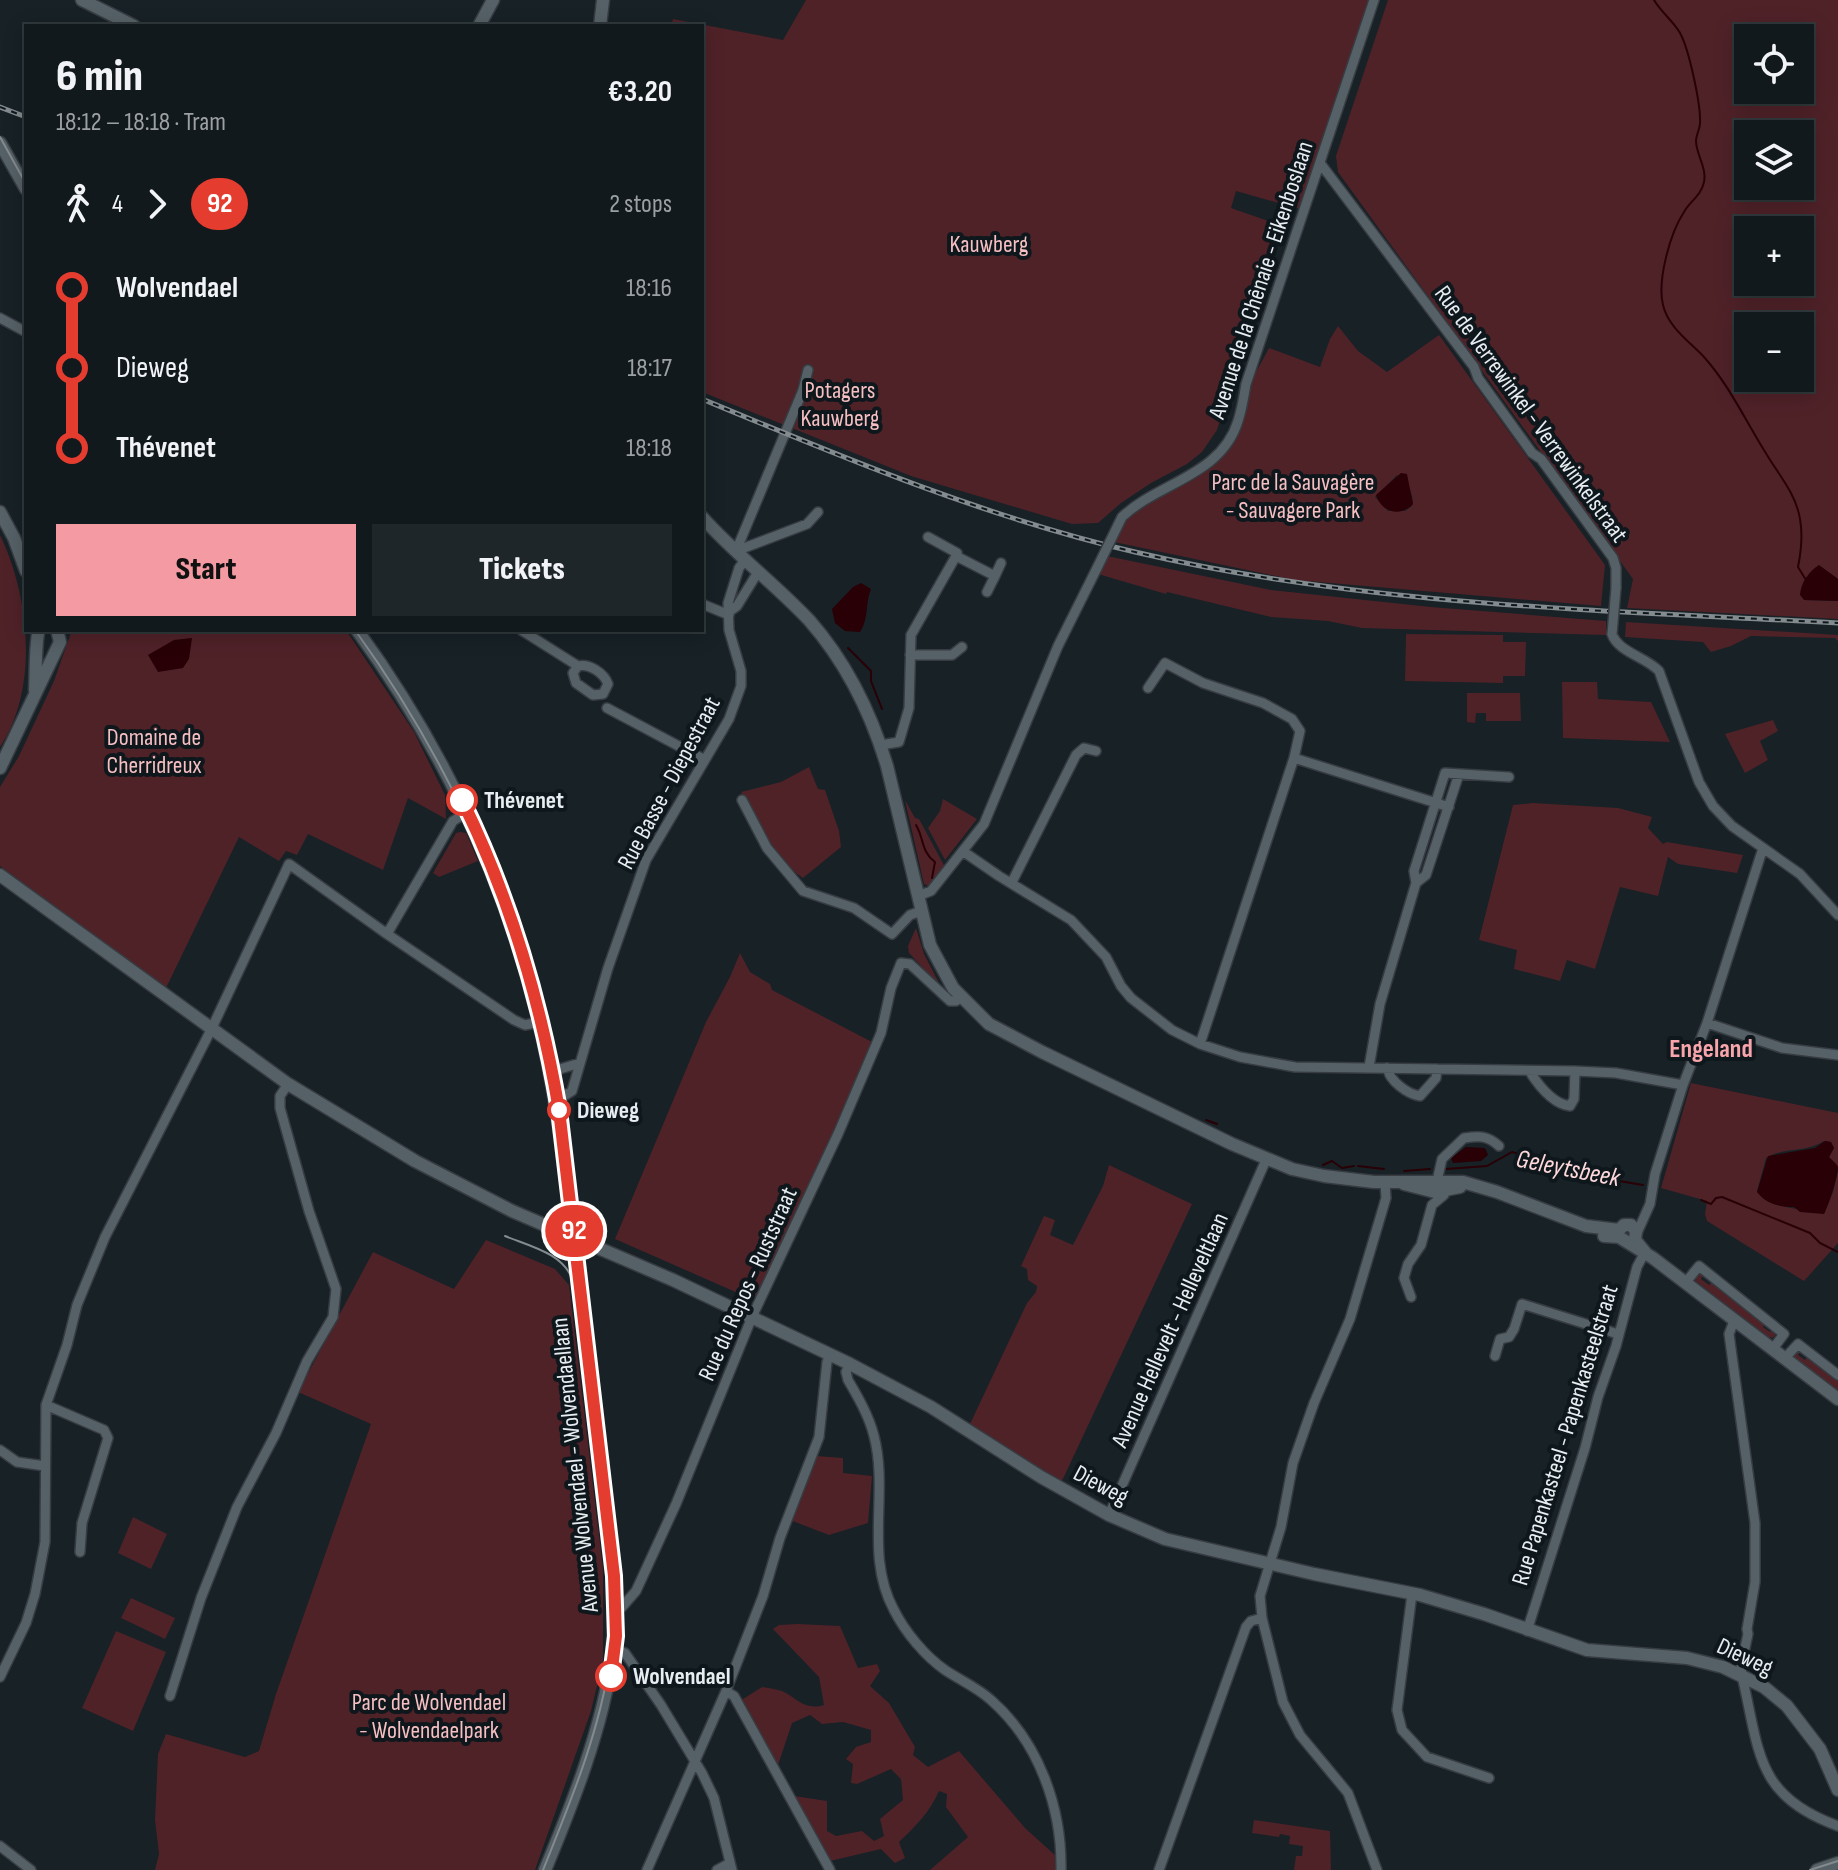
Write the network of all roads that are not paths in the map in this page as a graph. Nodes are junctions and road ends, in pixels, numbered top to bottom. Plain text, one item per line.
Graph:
1 (82, 0) edge
2 (493, 0) edge
3 (603, 0) edge
4 (1374, 0) edge
5 (130, 24) edge
6 (480, 24) edge
7 (600, 24) edge
8 (0, 143) edge
9 (1320, 163) junction
10 (24, 185) edge
11 (0, 318) edge
12 (24, 331) edge
13 (808, 370) dead end
14 (0, 512) edge
15 (818, 512) dead end
16 (704, 519) edge
17 (928, 537) dead end
18 (740, 556) junction
19 (956, 556) junction
20 (1001, 563) dead end
21 (24, 566) edge
22 (758, 572) junction
23 (995, 576) junction
24 (987, 592) dead end
25 (704, 605) edge
26 (730, 613) junction
27 (39, 632) edge
28 (58, 632) edge
29 (358, 632) edge
30 (524, 632) edge
31 (39, 647) junction
32 (962, 647) dead end
33 (56, 648) junction
34 (910, 655) junction
35 (578, 666) dead end
36 (1148, 688) dead end
37 (35, 695) junction
38 (607, 708) dead end
39 (881, 745) junction
40 (1096, 751) dead end
41 (1294, 758) junction
42 (705, 760) junction
43 (0, 768) edge
44 (1459, 774) junction
45 (1509, 777) dead end
46 (742, 800) dead end
47 (1436, 803) junction
48 (1449, 807) junction
49 (466, 813) junction
50 (1763, 848) junction
51 (964, 852) junction
52 (0, 875) edge
53 (1012, 882) junction
54 (1416, 883) junction
55 (918, 896) junction
56 (921, 911) junction
57 (1838, 915) edge
58 (387, 934) junction
59 (960, 997) junction
60 (540, 1022) junction
61 (1707, 1023) junction
62 (211, 1030) junction
63 (1200, 1044) junction
64 (1838, 1055) edge
65 (580, 1063) junction
66 (1369, 1067) junction
67 (1387, 1068) junction
68 (1437, 1069) junction
69 (1575, 1071) junction
70 (550, 1072) junction
71 (1530, 1072) junction
72 (288, 1084) junction
73 (1683, 1085) junction
74 (556, 1101) junction
75 (1499, 1146) dead end
76 (1266, 1160) junction
77 (1391, 1182) junction
78 (1437, 1185) junction
79 (1432, 1205) junction
80 (1628, 1235) junction
81 (573, 1237) junction
82 (1645, 1252) junction
83 (1686, 1282) junction
84 (1411, 1297) dead end
85 (752, 1317) junction
86 (1734, 1321) junction
87 (1618, 1334) junction
88 (1772, 1350) junction
89 (830, 1354) junction
90 (1495, 1356) dead end
91 (1784, 1359) junction
92 (850, 1364) junction
93 (1838, 1375) edge
94 (1838, 1399) edge
95 (46, 1405) junction
96 (0, 1450) edge
97 (45, 1466) junction
98 (1109, 1515) junction
99 (80, 1552) dead end
100 (1271, 1564) junction
101 (1412, 1594) junction
102 (614, 1608) junction
103 (1262, 1618) junction
104 (1527, 1631) junction
105 (612, 1654) junction
106 (0, 1675) edge
107 (1742, 1676) junction
108 (726, 1691) junction
109 (170, 1696) dead end
110 (695, 1760) junction
111 (1489, 1778) dead end
112 (1838, 1790) edge
113 (1838, 1826) edge
114 (0, 1846) edge
115 (1838, 1863) edge
116 (731, 1866) edge
117 (31, 1870) edge
118 (545, 1870) edge
119 (647, 1870) edge
120 (717, 1870) edge
121 (830, 1870) edge
122 (1061, 1870) edge
123 (1159, 1870) edge
124 (1377, 1870) edge
125 (1817, 1870) edge

1 - 5 street
2 - 6 street
3 - 7 street
4 - 9 street, Avenue de la Chênaie - Eikenboslaan
8 - 10 street
9 - 50 street, Rue de Verrewinkel - Verrewinkelstraat, bridge
9 - 51 street, Avenue de la Chênaie - Eikenboslaan, bridge
11 - 12 street
13 - 18 street
14 - 21 street
15 - 18 street
16 - 18 street
17 - 19 street
18 - 22 street
18 - 26 street, Rue Basse - Diepestraat
19 - 23 street
19 - 34 street
20 - 23 street
22 - 26 street
22 - 39 street
23 - 24 street
25 - 26 street
26 - 42 street, Rue Basse - Diepestraat
27 - 31 street
28 - 33 street
29 - 49 street, Avenue Wolvendael - Wolvendaellaan
30 - 35 street
31 - 33 street
31 - 37 street
32 - 34 street
33 - 37 street
34 - 39 street
36 - 41 street
37 - 43 street
38 - 42 street
39 - 55 street
40 - 53 street
41 - 47 street
41 - 63 street
42 - 65 street, Rue Basse - Diepestraat
44 - 45 street
44 - 47 street
44 - 48 street
46 - 56 street
47 - 48 street
47 - 54 street
48 - 54 street
49 - 58 street
49 - 60 street, Avenue Wolvendael - Wolvendaellaan
50 - 57 street, Rue de Verrewinkel - Verrewinkelstraat
50 - 61 street
51 - 53 street
51 - 55 street, Avenue de la Chênaie - Eikenboslaan
52 - 62 street, Dieweg
53 - 63 street
54 - 66 street
55 - 56 street
56 - 59 street
58 - 60 street
58 - 62 street
59 - 76 street
59 - 85 street, Rue du Repos - Ruststraat
60 - 70 street, Avenue Wolvendael - Wolvendaellaan
61 - 64 street
61 - 73 street
62 - 72 street, Dieweg
62 - 95 street
63 - 66 street
65 - 70 street
65 - 74 street, Rue Basse - Diepestraat
66 - 67 street
67 - 68 street
67 - 68 street
68 - 71 street
69 - 71 street
69 - 71 street
69 - 73 street
70 - 74 street, Avenue Wolvendael - Wolvendaellaan
72 - 81 street, Dieweg
72 - 109 street
73 - 80 street
74 - 81 street, Avenue Wolvendael - Wolvendaellaan
75 - 78 street
76 - 77 street
76 - 98 street, Avenue Hellevelt - Helleveltlaan
77 - 78 street
77 - 100 street
78 - 79 street
78 - 79 street
78 - 80 street
79 - 84 street
80 - 82 street
81 - 85 street, Dieweg
81 - 102 street, Avenue Wolvendael - Wolvendaellaan
82 - 83 street
82 - 87 street, Rue Papenkasteel - Papenkasteelstraat
83 - 86 street
83 - 88 street
85 - 89 street, Dieweg
85 - 102 street, Rue du Repos - Ruststraat
86 - 88 street
86 - 107 street
87 - 90 street
87 - 104 street, Rue Papenkasteel - Papenkasteelstraat
88 - 91 street
89 - 92 street, Dieweg
89 - 108 street
91 - 93 street
91 - 94 street
92 - 98 street, Dieweg
92 - 122 street
95 - 97 street
95 - 99 street
96 - 97 street
97 - 106 street
98 - 100 street, Dieweg
100 - 101 street, Dieweg
100 - 103 street
101 - 104 street, Dieweg
101 - 111 street
102 - 105 street, Avenue Wolvendael - Wolvendaellaan
103 - 123 street
103 - 124 street
104 - 107 street, Dieweg
105 - 110 street
105 - 118 street, Avenue Wolvendael - Wolvendaellaan
107 - 112 street, Dieweg
107 - 113 street
108 - 110 street
108 - 121 street
110 - 116 street
110 - 119 street
114 - 117 street
115 - 125 street
116 - 120 street

